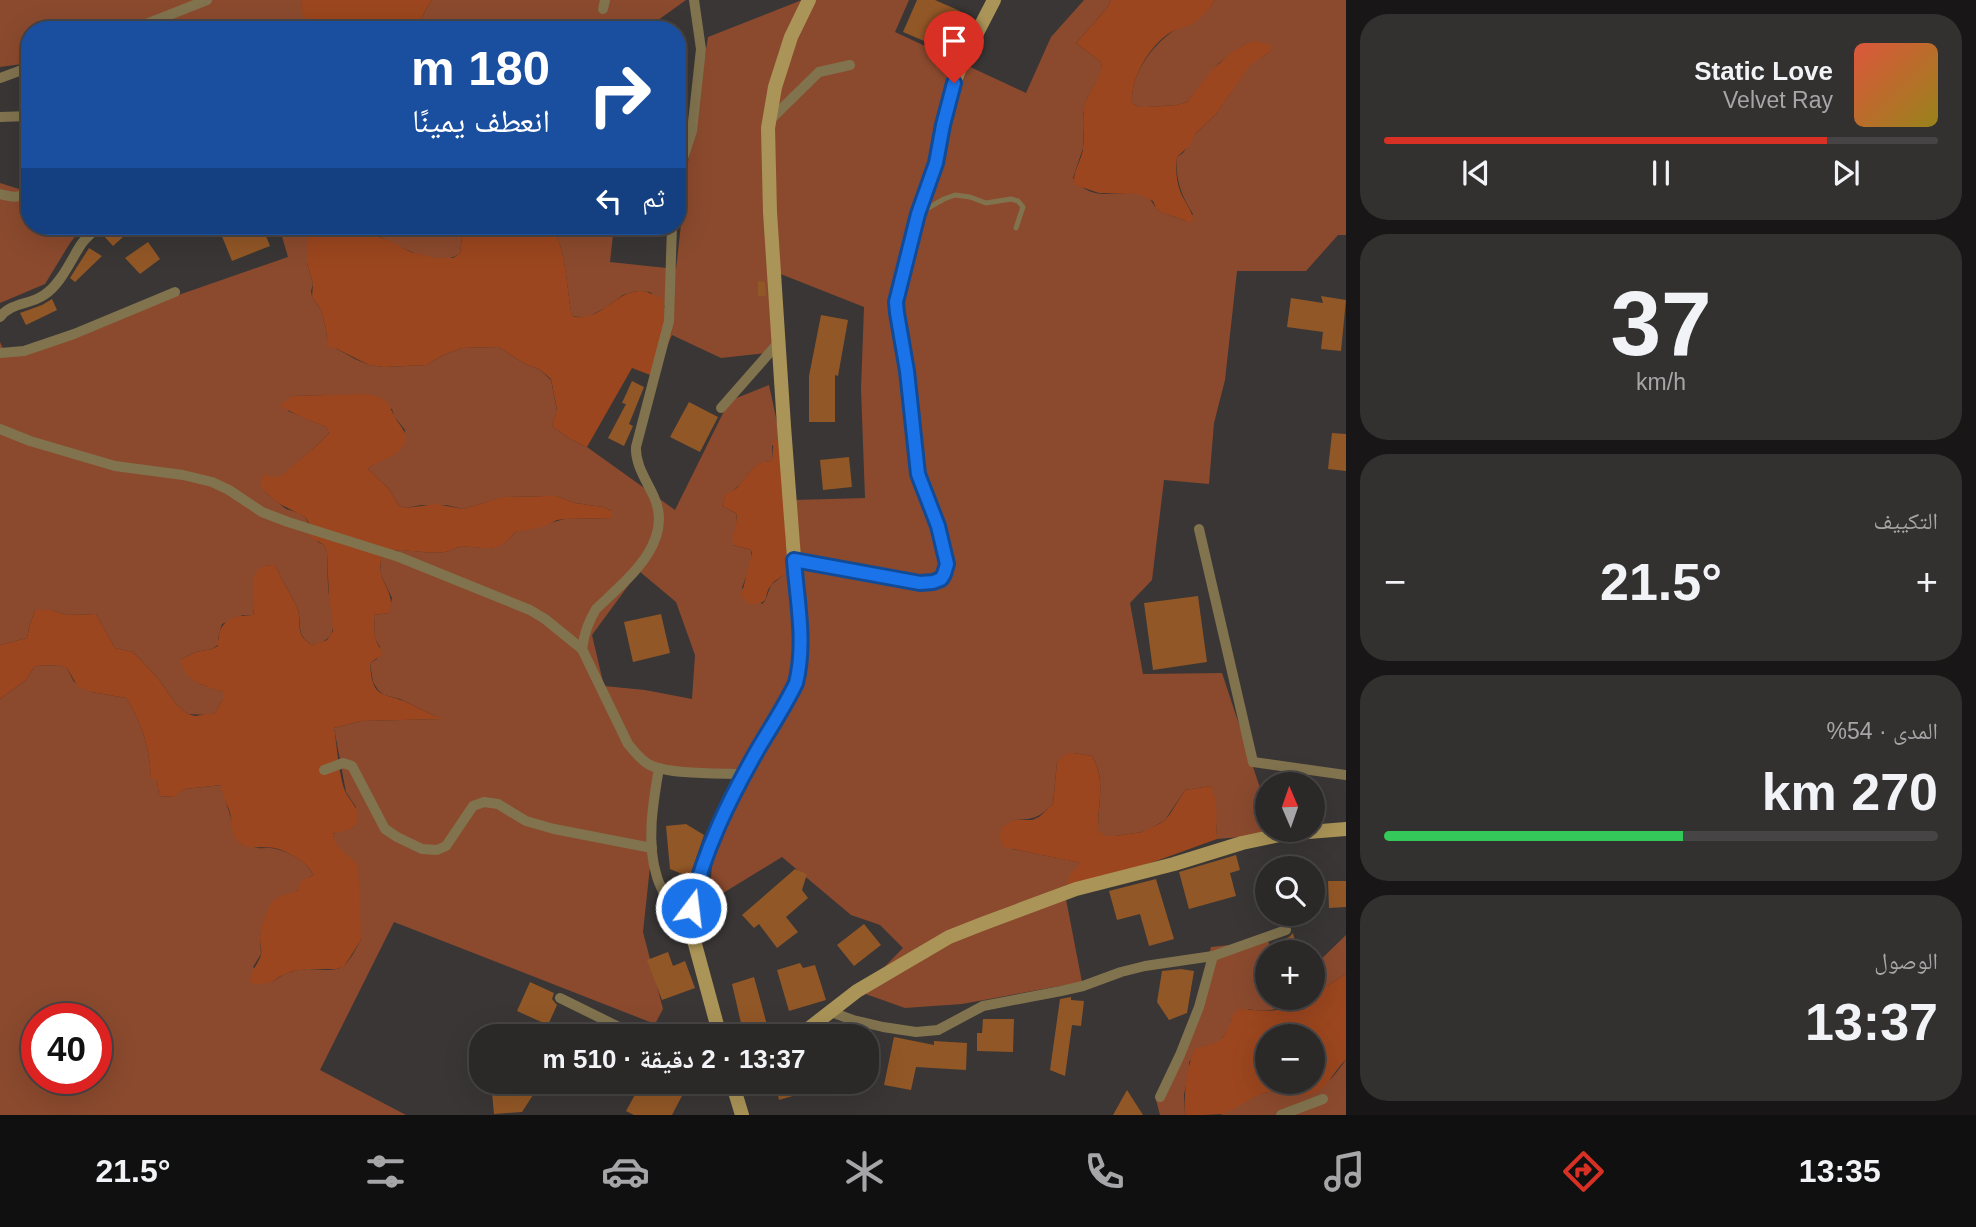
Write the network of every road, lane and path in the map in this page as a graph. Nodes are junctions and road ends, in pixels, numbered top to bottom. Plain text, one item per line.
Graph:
1 (208, 0) edge
2 (694, 0) edge
3 (809, 0) edge
4 (994, 0) edge
5 (154, 21) edge
6 (850, 65) dead end
7 (21, 70) edge
8 (0, 78) edge
9 (21, 116) edge
10 (0, 117) edge
11 (769, 121) junction
12 (686, 149) edge
13 (0, 194) edge
14 (21, 196) edge
15 (918, 214) junction
16 (1016, 228) dead end
17 (90, 235) edge
18 (671, 235) edge
19 (175, 292) dead end
20 (0, 317) edge
21 (779, 342) junction
22 (0, 353) edge
23 (721, 408) dead end
24 (0, 429) edge
25 (1199, 528) dead end
26 (794, 560) junction
27 (582, 649) junction
28 (659, 768) junction
29 (324, 770) dead end
30 (744, 774) junction
31 (1346, 775) edge
32 (1346, 829) edge
33 (652, 848) junction
34 (1286, 930) dead end
35 (692, 933) junction
36 (1213, 956) junction
37 (560, 998) dead end
38 (831, 1012) junction
39 (613, 1024) edge
40 (717, 1024) edge
41 (816, 1024) edge
42 (736, 1094) edge
43 (1160, 1097) dead end
44 (1323, 1099) dead end
45 (742, 1115) edge
46 (1281, 1115) edge

1 - 5 street
2 - 12 street
3 - 11 street
4 - 15 street
6 - 11 street
7 - 8 street
9 - 10 street
11 - 21 street
13 - 14 street
15 - 16 lane
15 - 26 street
17 - 20 street
18 - 27 street
19 - 22 street
21 - 23 street
21 - 26 street
24 - 27 street
25 - 31 street
26 - 30 street
27 - 28 street
28 - 30 street
28 - 33 street
29 - 33 street
30 - 35 street
32 - 38 street
33 - 35 street
34 - 36 street
35 - 40 street
36 - 38 street
36 - 43 street
37 - 39 street
38 - 41 street
42 - 45 street
44 - 46 street

